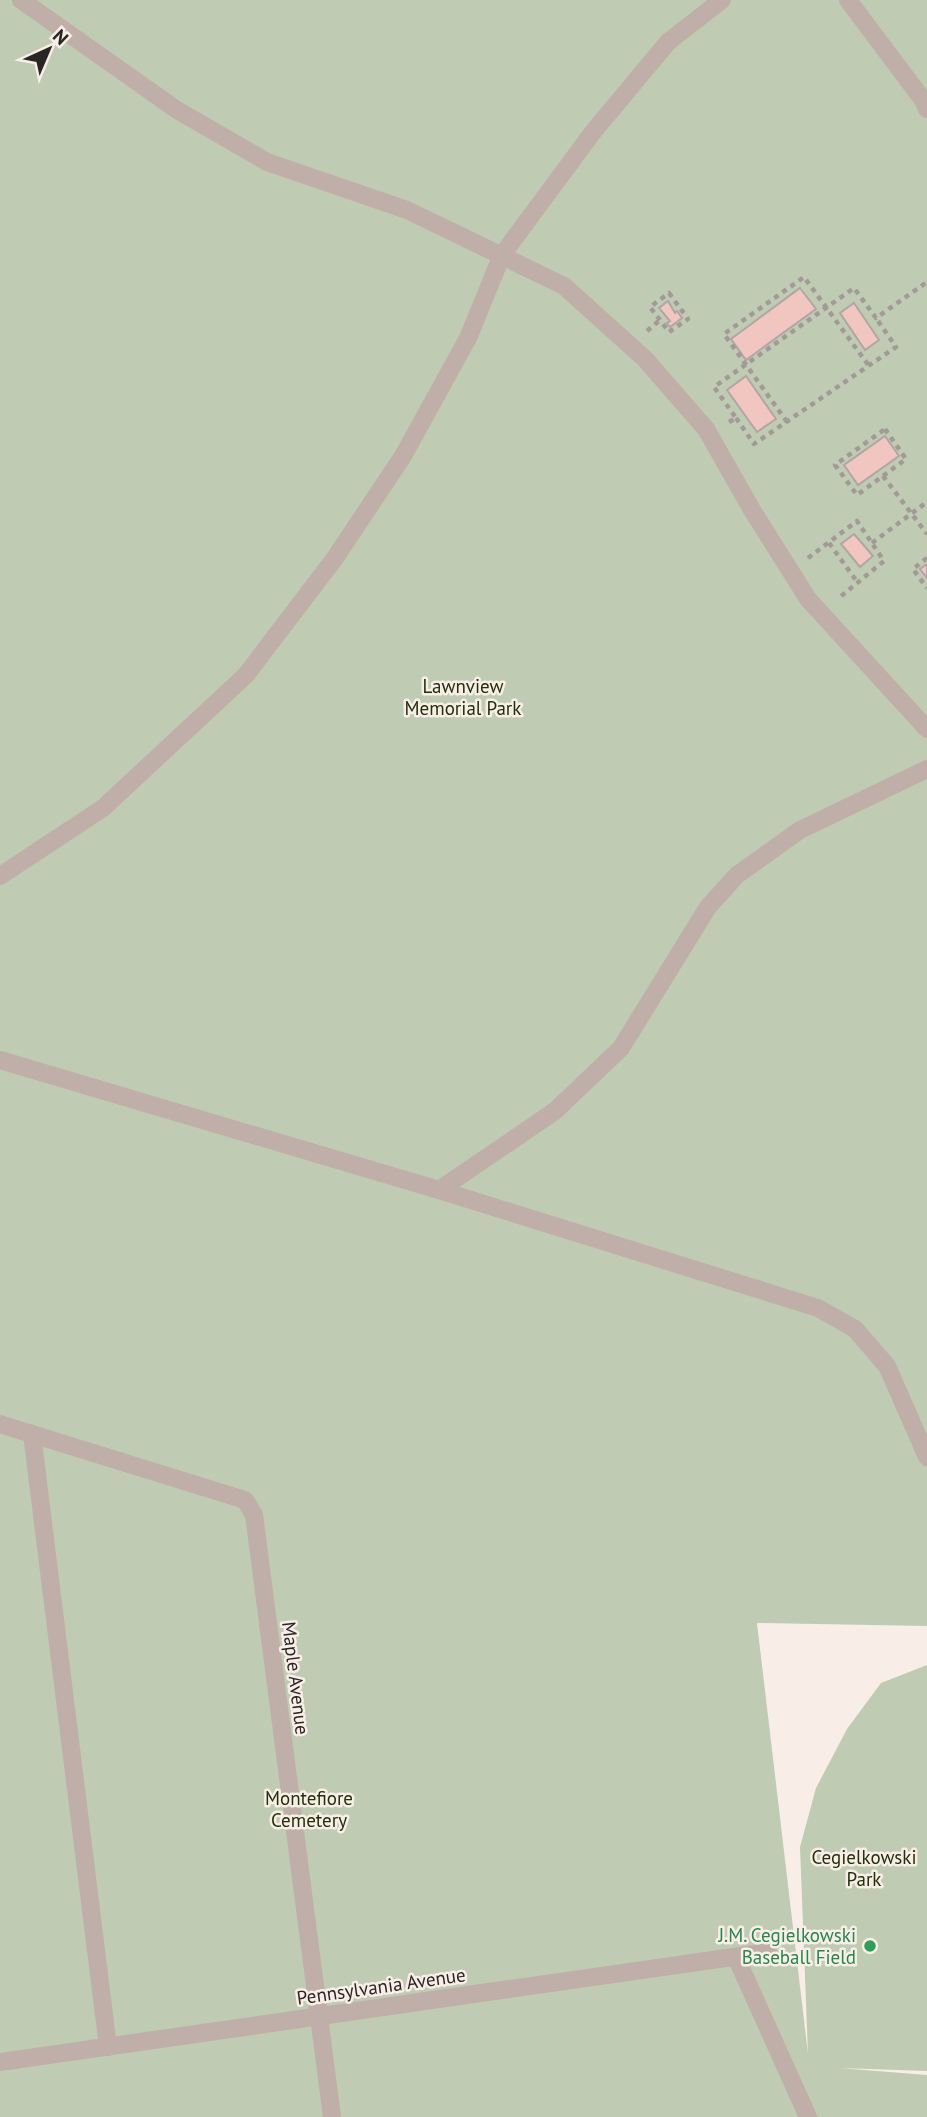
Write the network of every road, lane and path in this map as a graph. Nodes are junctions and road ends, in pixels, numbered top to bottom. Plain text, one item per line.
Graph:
1 (21, 0) edge
2 (722, 0) edge
3 (848, 0) edge
4 (927, 109) edge
5 (502, 255) junction
6 (927, 282) edge
7 (669, 293) joint
8 (826, 307) junction
9 (876, 318) junction
10 (745, 365) junction
11 (869, 366) junction
12 (736, 418) junction
13 (787, 422) junction
14 (710, 436) junction
15 (883, 476) junction
16 (927, 502) edge
17 (912, 513) junction
18 (927, 534) edge
19 (828, 543) junction
20 (872, 543) junction
21 (927, 558) edge
22 (791, 571) junction
23 (858, 583) junction
24 (927, 588) edge
25 (820, 613) junction
26 (927, 729) edge
27 (927, 769) edge
28 (0, 876) edge
29 (0, 1060) edge
30 (439, 1190) junction
31 (0, 1424) edge
32 (32, 1434) junction
33 (927, 1457) edge
34 (768, 1952) dead end
35 (736, 1957) junction
36 (318, 2016) junction
37 (108, 2047) junction
38 (0, 2062) edge
39 (332, 2117) edge
40 (808, 2117) edge

1 - 5 lane
2 - 5 lane
3 - 4 lane
5 - 14 lane
5 - 28 lane
6 - 9 path
7 - 7 path
8 - 9 path
8 - 10 path
8 - 10 path
8 - 11 path
9 - 11 path
10 - 12 path
10 - 13 path
11 - 13 path
12 - 13 path
12 - 14 path
14 - 22 lane
15 - 15 path
15 - 17 path
16 - 17 path
17 - 18 path
17 - 20 path
19 - 20 path
19 - 22 path
19 - 23 path
20 - 23 path
21 - 24 path
22 - 25 lane
23 - 25 path
25 - 26 lane
27 - 30 lane
29 - 30 lane
30 - 33 lane
31 - 32 lane, Maple Avenue
32 - 36 lane, Maple Avenue
32 - 37 lane
34 - 35 lane, Pennsylvania Avenue
35 - 36 lane, Pennsylvania Avenue
35 - 40 lane
36 - 37 lane, Pennsylvania Avenue
36 - 39 lane, Maple Avenue
37 - 38 lane, Pennsylvania Avenue

